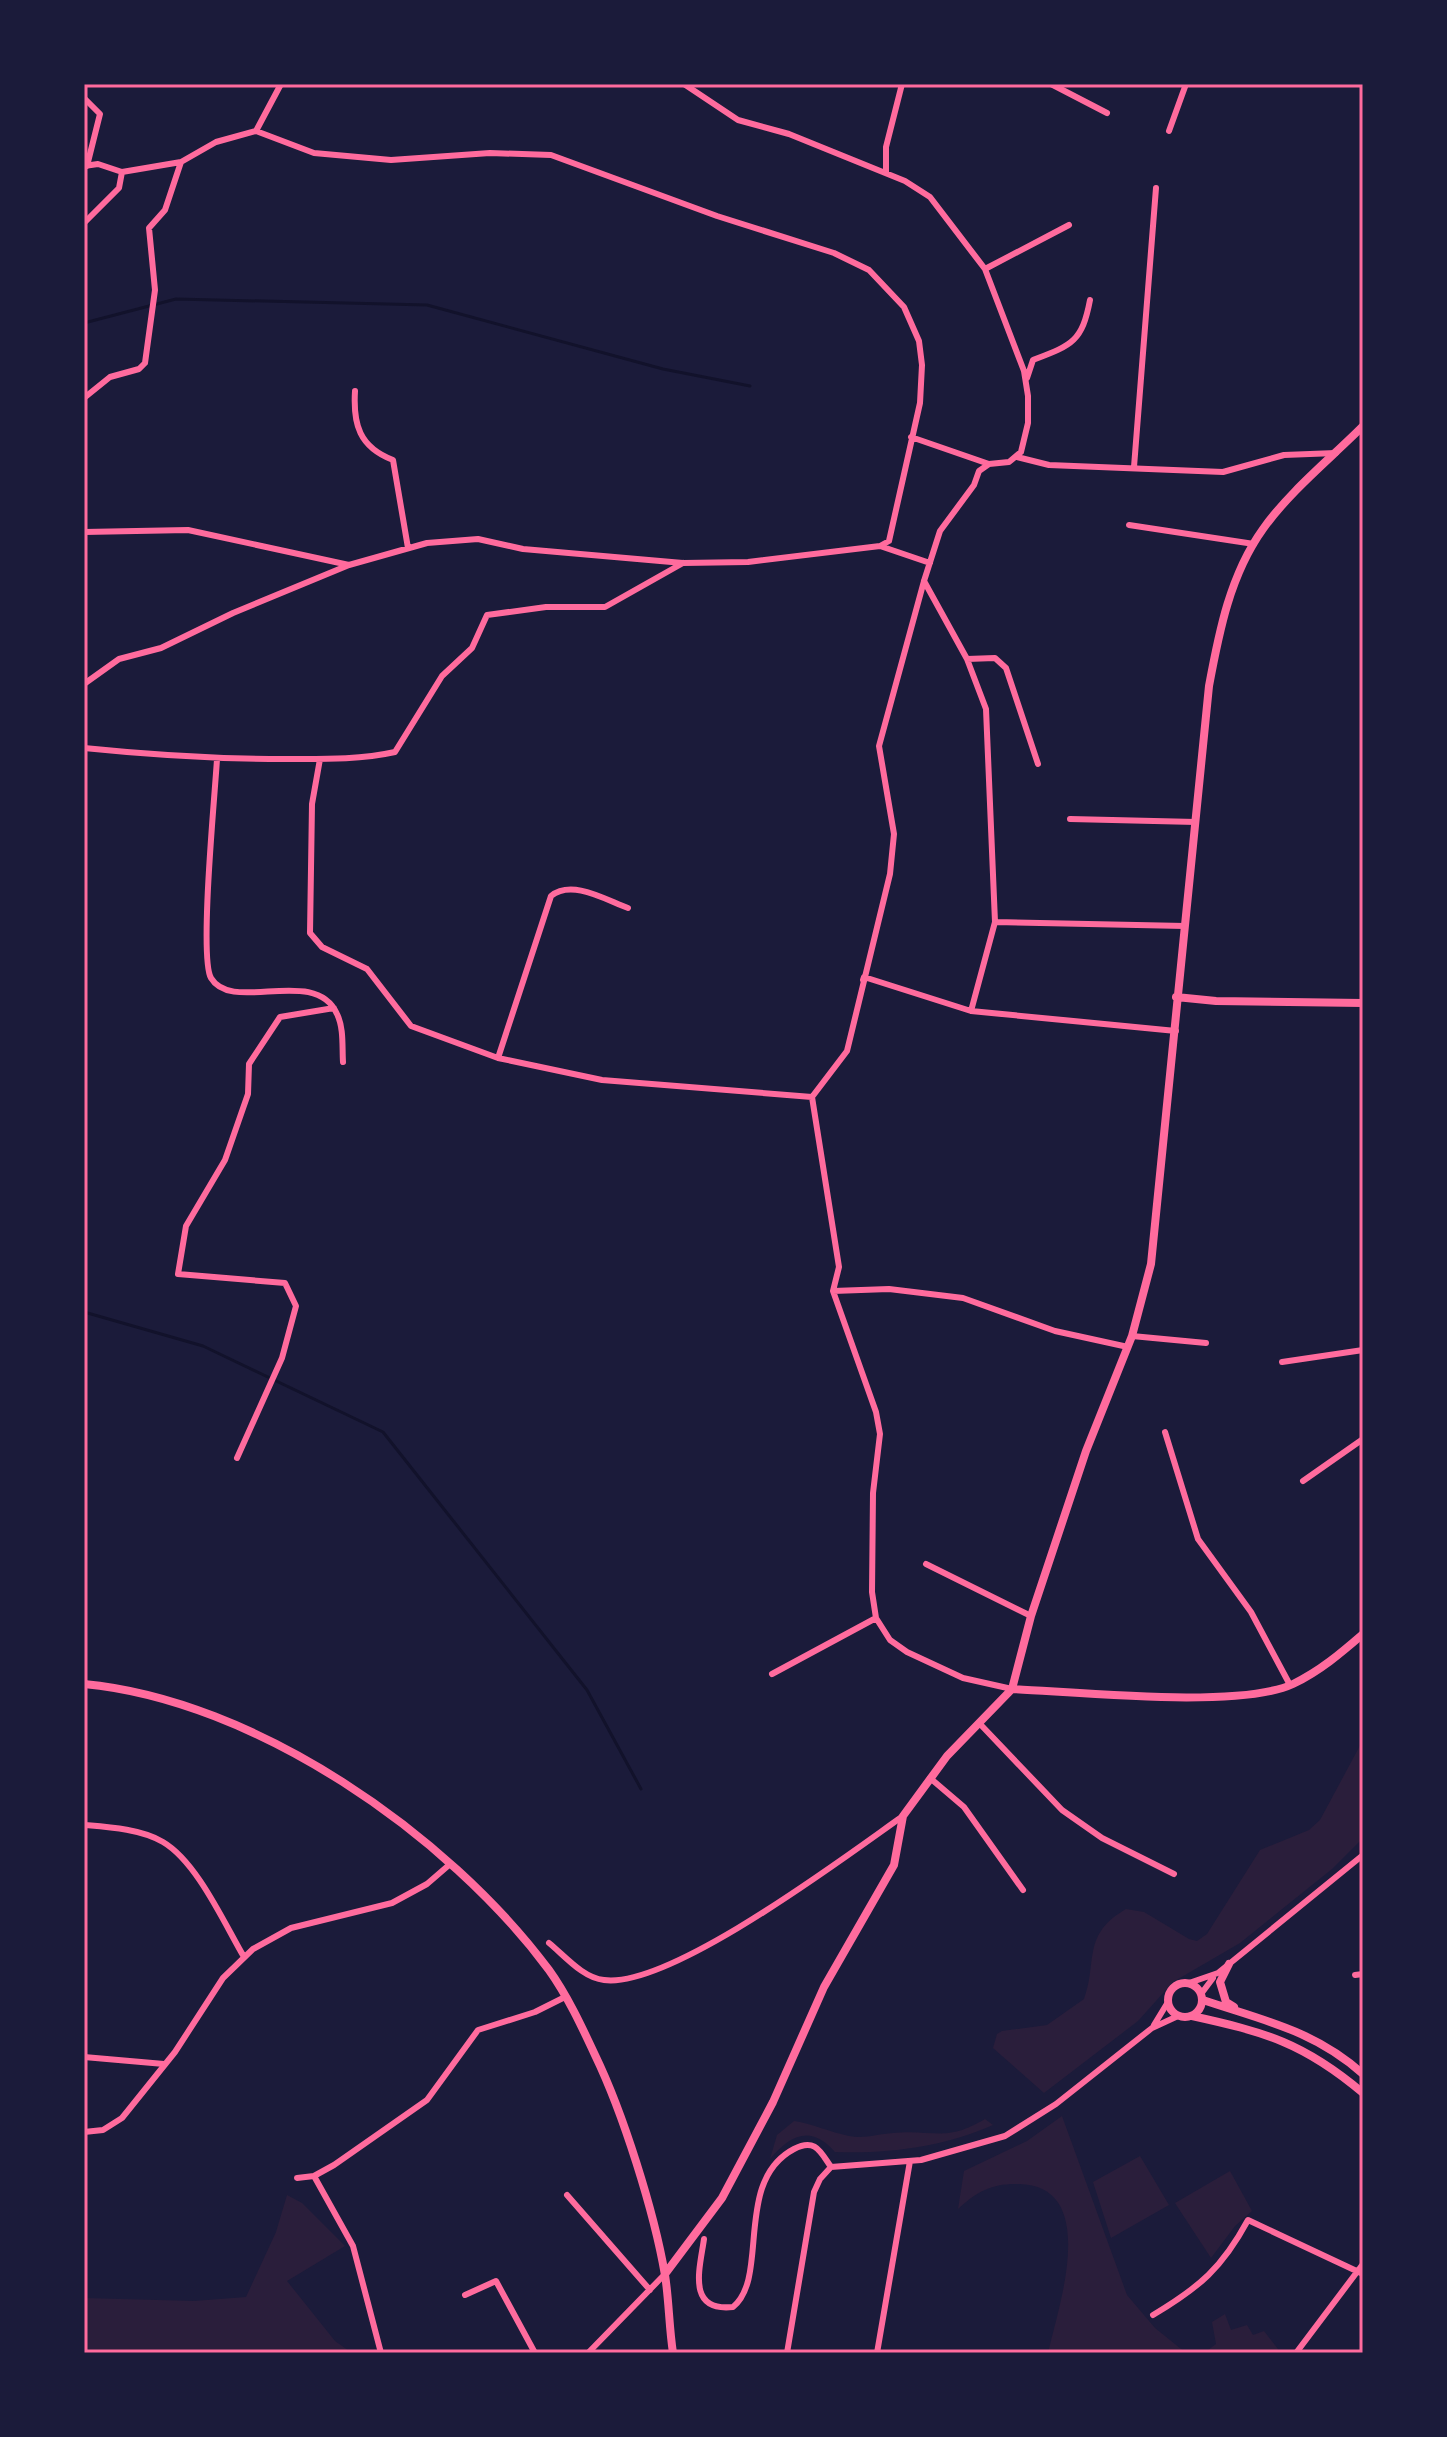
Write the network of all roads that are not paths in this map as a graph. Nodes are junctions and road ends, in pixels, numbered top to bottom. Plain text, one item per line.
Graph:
1 (281, 84) edge
2 (684, 84) edge
3 (902, 84) edge
4 (1051, 84) edge
5 (1186, 84) edge
6 (84, 98) edge
7 (1107, 113) dead end
8 (256, 131) junction
9 (1169, 131) dead end
10 (181, 162) junction
11 (86, 166) edge
12 (122, 172) junction
13 (886, 173) junction
14 (1156, 188) dead end
15 (84, 223) edge
16 (1069, 225) dead end
17 (985, 269) junction
18 (1090, 300) dead end
19 (1026, 382) junction
20 (355, 391) dead end
21 (84, 398) edge
22 (1363, 426) edge
23 (911, 437) junction
24 (1336, 453) junction
25 (1017, 457) junction
26 (989, 464) junction
27 (1134, 467) junction
28 (1129, 525) dead end
29 (84, 532) edge
30 (1254, 544) junction
31 (880, 546) junction
32 (408, 548) junction
33 (683, 563) junction
34 (930, 563) junction
35 (349, 565) junction
36 (924, 581) junction
37 (967, 659) junction
38 (84, 684) edge
39 (84, 748) edge
40 (217, 759) junction
41 (320, 759) junction
42 (1038, 764) dead end
43 (1070, 819) dead end
44 (1196, 822) junction
45 (628, 908) dead end
46 (995, 922) junction
47 (1185, 926) junction
48 (859, 991) junction
49 (1176, 997) junction
50 (1363, 1003) edge
51 (334, 1008) junction
52 (971, 1011) junction
53 (1176, 1031) junction
54 (498, 1058) junction
55 (343, 1062) dead end
56 (812, 1097) junction
57 (833, 1291) junction
58 (1132, 1336) junction
59 (1206, 1343) dead end
60 (1128, 1347) junction
61 (1363, 1350) edge
62 (1282, 1362) dead end
63 (1165, 1432) dead end
64 (1363, 1439) edge
65 (237, 1458) dead end
66 (1303, 1481) dead end
67 (926, 1564) dead end
68 (1031, 1616) junction
69 (876, 1618) junction
70 (1363, 1634) edge
71 (772, 1674) dead end
72 (84, 1684) edge
73 (1290, 1685) junction
74 (1012, 1689) junction
75 (981, 1725) junction
76 (930, 1778) junction
77 (903, 1816) junction
78 (84, 1825) edge
79 (1363, 1855) edge
80 (449, 1865) junction
81 (1174, 1874) dead end
82 (1023, 1890) dead end
83 (549, 1943) dead end
84 (244, 1957) junction
85 (1229, 1964) junction
86 (1218, 1973) junction
87 (1189, 1983) junction
88 (565, 1997) junction
89 (1202, 1997) junction
90 (1168, 2002) junction
91 (1242, 2011) junction
92 (1178, 2016) junction
93 (1192, 2016) junction
94 (1152, 2028) junction
95 (84, 2057) edge
96 (165, 2064) junction
97 (1363, 2074) edge
98 (1363, 2093) edge
99 (84, 2132) edge
100 (910, 2161) junction
101 (831, 2167) junction
102 (314, 2176) junction
103 (297, 2178) dead end
104 (567, 2195) dead end
105 (704, 2239) dead end
106 (1361, 2269) edge
107 (665, 2274) junction
108 (650, 2290) junction
109 (465, 2295) dead end
110 (1153, 2315) dead end
111 (381, 2353) edge
112 (535, 2353) edge
113 (588, 2353) edge
114 (673, 2353) edge
115 (787, 2353) edge
116 (877, 2353) edge
117 (1296, 2353) edge

1 - 8 street
2 - 13 street
3 - 13 street
4 - 7 street
5 - 9 street
6 - 11 street
8 - 10 street
8 - 23 street
10 - 12 street
10 - 21 street
11 - 12 street
12 - 15 street
13 - 17 street
14 - 27 street
16 - 17 street
17 - 19 street
18 - 19 street
19 - 25 street
20 - 32 street
22 - 24 street
23 - 26 street
23 - 31 street
24 - 27 street
24 - 30 street
25 - 26 street
25 - 27 street
26 - 34 street
28 - 30 street
29 - 35 street
30 - 44 street
31 - 33 street
31 - 34 street
32 - 33 street
32 - 35 street
33 - 41 street
34 - 36 street
35 - 38 street
36 - 37 street
36 - 48 street
37 - 42 street
37 - 46 street
39 - 40 street
40 - 41 street
40 - 51 street
41 - 54 street
43 - 44 street
44 - 47 street
45 - 54 street
46 - 47 street
46 - 52 street
47 - 49 street
48 - 52 street
48 - 56 street
49 - 50 street
49 - 53 street
51 - 55 street
51 - 65 street
52 - 53 street
53 - 58 street
54 - 56 street
56 - 57 street
57 - 60 street
57 - 69 street
58 - 59 street
58 - 60 street
60 - 68 street
61 - 62 street
63 - 73 street
64 - 66 street
67 - 68 street
68 - 74 street
69 - 71 street
69 - 74 street
70 - 73 street
72 - 80 street
73 - 74 street
74 - 75 street
75 - 76 street
75 - 81 street
76 - 77 street
76 - 82 street
77 - 83 street
77 - 107 street
78 - 84 street
79 - 85 street
80 - 84 street
80 - 88 street
84 - 96 street
85 - 86 street
85 - 91 street
86 - 87 street
86 - 89 street
87 - 89 street
87 - 90 street
88 - 102 street
88 - 107 street
89 - 91 street
89 - 93 street
90 - 92 street
90 - 94 street
91 - 97 street
92 - 93 street
92 - 94 street
93 - 98 street
94 - 100 street
95 - 96 street
96 - 99 street
100 - 101 street
100 - 116 street
101 - 105 street
101 - 115 street
102 - 103 street
102 - 111 street
104 - 108 street
106 - 110 street
106 - 117 street
107 - 108 street
107 - 114 street
108 - 113 street
109 - 112 street

